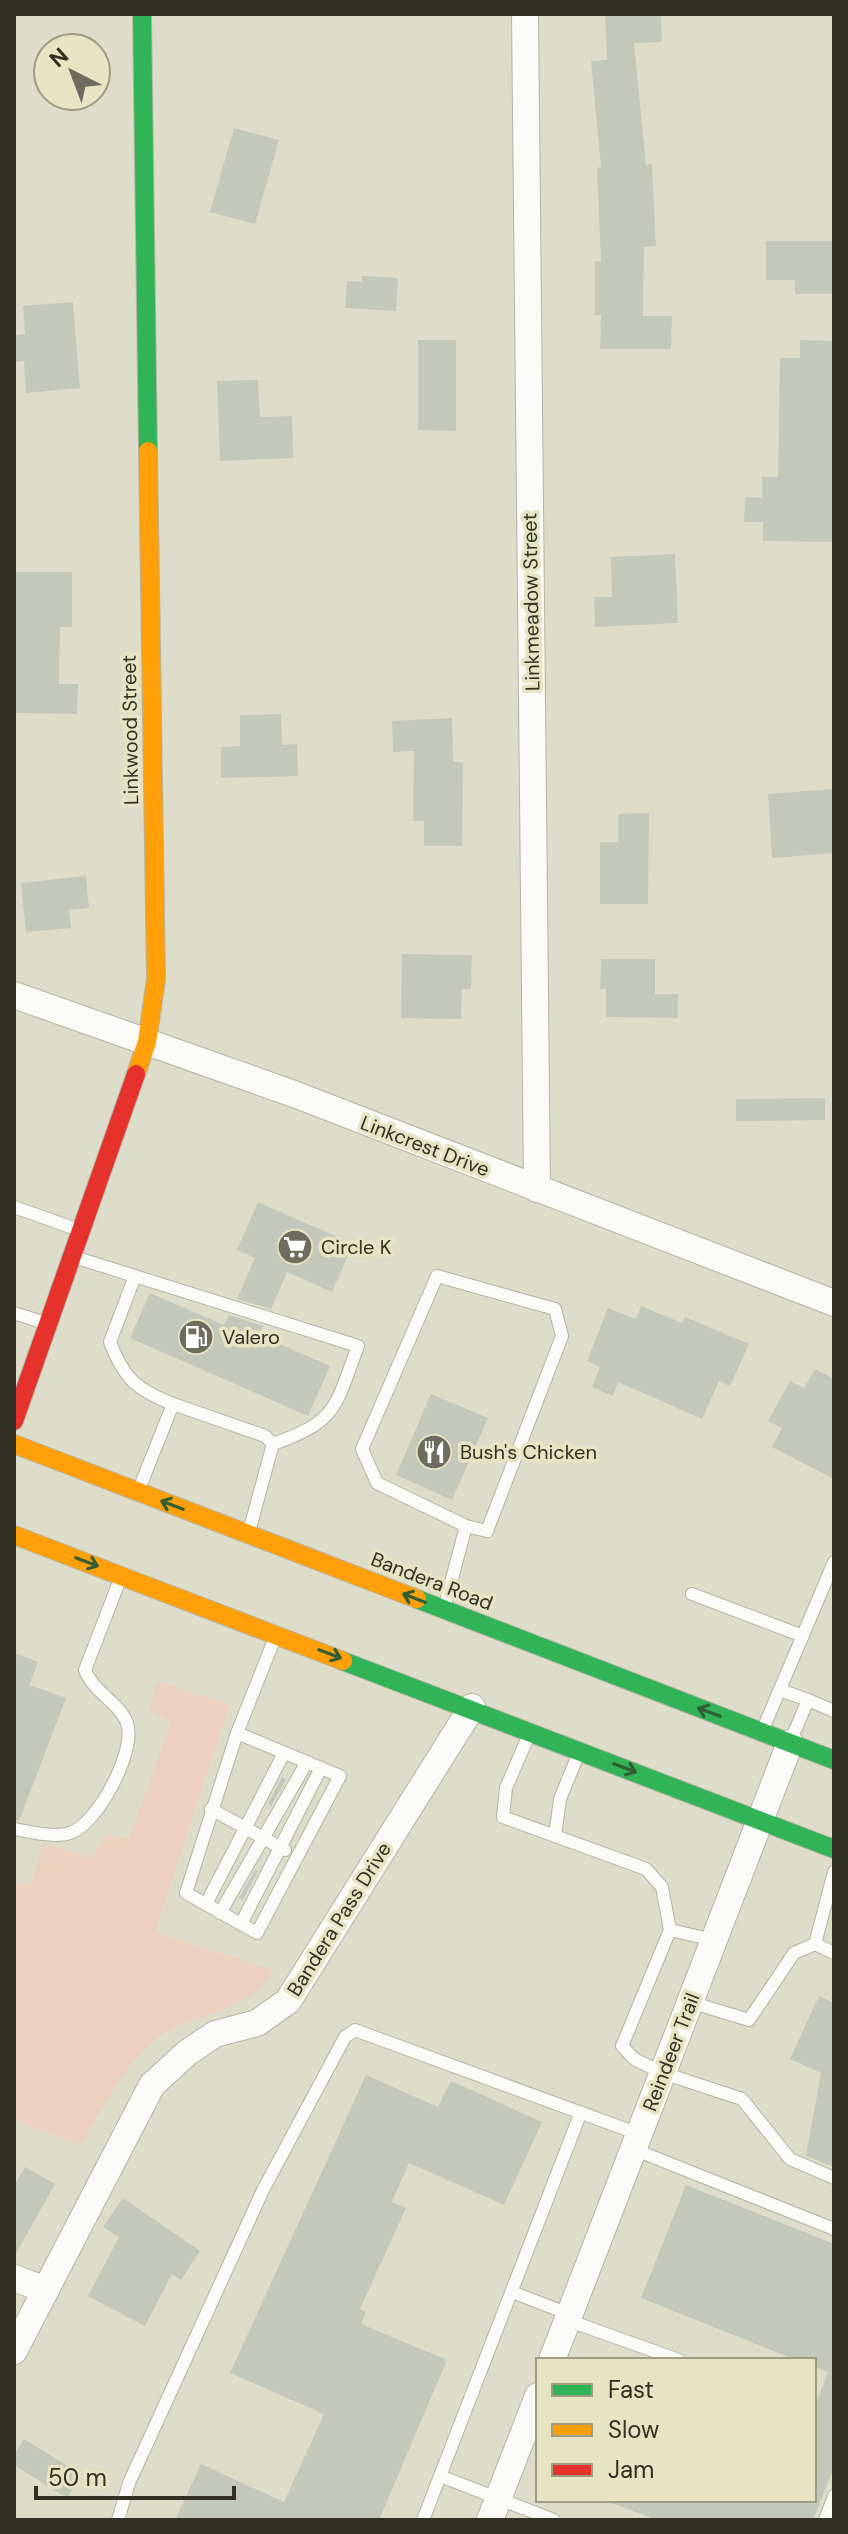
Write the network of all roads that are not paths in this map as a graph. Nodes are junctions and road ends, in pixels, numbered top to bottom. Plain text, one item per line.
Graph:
1 (142, 14) edge
2 (525, 14) edge
3 (14, 995) edge
4 (147, 1042) junction
5 (537, 1189) junction
6 (14, 1207) edge
7 (81, 1231) junction
8 (72, 1256) junction
9 (135, 1276) junction
10 (834, 1303) edge
11 (14, 1313) edge
12 (48, 1324) junction
13 (173, 1404) junction
14 (14, 1421) edge
15 (14, 1444) edge
16 (273, 1444) junction
17 (137, 1491) junction
18 (466, 1526) junction
19 (248, 1534) junction
20 (14, 1535) edge
21 (834, 1562) edge
22 (121, 1575) junction
23 (692, 1594) dead end
24 (444, 1610) junction
25 (277, 1634) junction
26 (803, 1636) junction
27 (780, 1690) junction
28 (808, 1700) junction
29 (472, 1707) junction
30 (834, 1711) edge
31 (531, 1731) junction
32 (761, 1732) junction
33 (237, 1733) junction
34 (790, 1743) junction
35 (580, 1750) junction
36 (284, 1753) junction
37 (834, 1760) edge
38 (307, 1762) junction
39 (321, 1768) junction
40 (211, 1809) junction
41 (760, 1821) junction
42 (246, 1828) junction
43 (14, 1829) edge
44 (555, 1836) junction
45 (263, 1838) junction
46 (281, 1848) junction
47 (834, 1849) edge
48 (296, 1856) junction
49 (834, 1872) edge
50 (206, 1904) junction
51 (220, 1913) junction
52 (241, 1924) junction
53 (670, 1930) junction
54 (714, 1940) junction
55 (815, 1944) junction
56 (834, 1953) edge
57 (690, 2002) junction
58 (663, 2073) junction
59 (581, 2112) junction
60 (636, 2142) junction
61 (834, 2178) edge
62 (834, 2229) edge
63 (14, 2278) edge
64 (46, 2290) junction
65 (512, 2292) junction
66 (568, 2317) junction
67 (14, 2351) edge
68 (553, 2358) edge
69 (674, 2358) edge
70 (536, 2401) edge
71 (440, 2476) junction
72 (834, 2496) edge
73 (494, 2509) edge
74 (118, 2520) edge
75 (423, 2520) edge
76 (554, 2520) edge
77 (825, 2520) edge

1 - 4 main road, Linkwood Street
2 - 5 street, Linkmeadow Street
3 - 4 street, Linkcrest Drive
4 - 5 street, Linkcrest Drive
4 - 7 main road, Linkwood Street
5 - 10 street, Linkcrest Drive
6 - 7 lane
7 - 8 main road, Linkwood Street
8 - 9 lane
8 - 12 main road, Linkwood Street
9 - 13 lane
9 - 16 lane
11 - 12 lane
12 - 14 main road, Linkwood Street
13 - 16 lane
13 - 17 lane
15 - 17 main road, Bandera Road
16 - 19 lane
19 -> 17 main road, Bandera Road
18 - 18 lane
18 - 24 lane
24 -> 19 main road, Bandera Road
20 -> 22 main road
21 - 26 lane
22 - 25 main road
22 - 43 lane
23 - 26 lane
32 -> 24 main road, Bandera Road
25 -> 29 main road
25 - 33 lane
26 - 27 lane
27 - 28 lane
27 - 32 lane
28 - 30 lane
28 - 34 lane
29 - 31 main road
29 - 64 street, Bandera Pass Drive
31 - 35 main road
31 - 44 lane
32 - 34 main road, Bandera Road
33 - 36 lane
33 - 40 lane
34 - 37 main road, Bandera Road
34 - 41 street, Reindeer Trail
35 -> 41 main road
35 - 44 lane
36 - 38 lane
36 - 42 lane
38 - 39 lane
38 - 45 lane
39 - 46 lane
39 - 48 lane
40 - 42 lane
40 - 50 lane
41 - 47 main road
41 - 54 street, Reindeer Trail
42 - 45 lane
42 - 50 lane
44 - 53 lane
45 - 46 lane
45 - 51 lane
46 - 48 lane
46 - 52 lane
48 - 52 lane
49 - 55 lane
50 - 51 lane
51 - 52 lane
53 - 54 lane
53 - 58 lane
54 - 57 street, Reindeer Trail
55 - 56 lane
55 - 57 lane
57 - 58 street, Reindeer Trail
58 - 60 street, Reindeer Trail
58 - 61 lane
59 - 60 lane
59 - 65 lane
59 - 74 lane
60 - 62 lane
60 - 66 street, Reindeer Trail
63 - 64 street
64 - 67 street, Bandera Pass Drive
65 - 66 lane
65 - 71 lane
66 - 68 street, Reindeer Trail
66 - 69 lane
70 - 73 street
71 - 73 lane
71 - 75 lane
72 - 77 lane
73 - 76 lane

